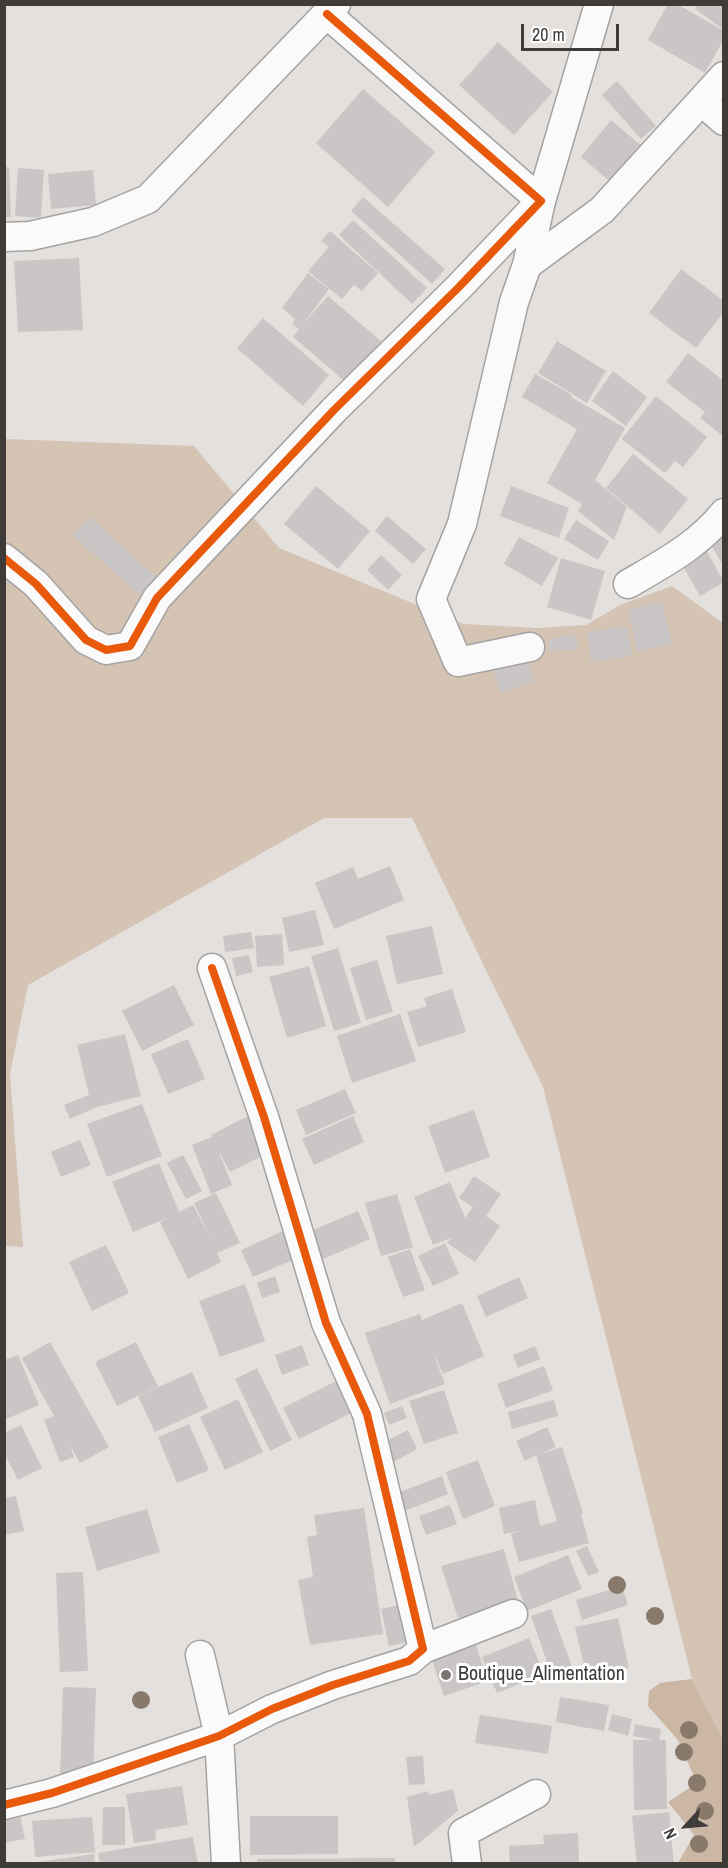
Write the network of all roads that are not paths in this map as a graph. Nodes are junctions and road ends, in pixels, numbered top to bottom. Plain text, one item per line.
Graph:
1 (600, 4) edge
2 (333, 7) edge
3 (723, 76) edge
4 (702, 102) junction
5 (723, 121) edge
6 (541, 201) junction
7 (4, 237) edge
8 (527, 265) junction
9 (723, 513) edge
10 (4, 558) edge
11 (628, 584) dead end
12 (530, 648) dead end
13 (212, 968) dead end
14 (513, 1614) dead end
15 (423, 1649) junction
16 (200, 1655) dead end
17 (219, 1736) junction
18 (536, 1794) dead end
19 (4, 1805) edge
20 (226, 1863) edge
21 (467, 1863) edge

1 - 6 street
2 - 6 street
2 - 7 street
3 - 4 street
4 - 5 street
4 - 8 street
6 - 8 street
6 - 10 street
8 - 12 street
9 - 11 street
13 - 15 street
14 - 15 street
15 - 17 street
16 - 17 street
17 - 19 street
17 - 20 street
18 - 21 street

